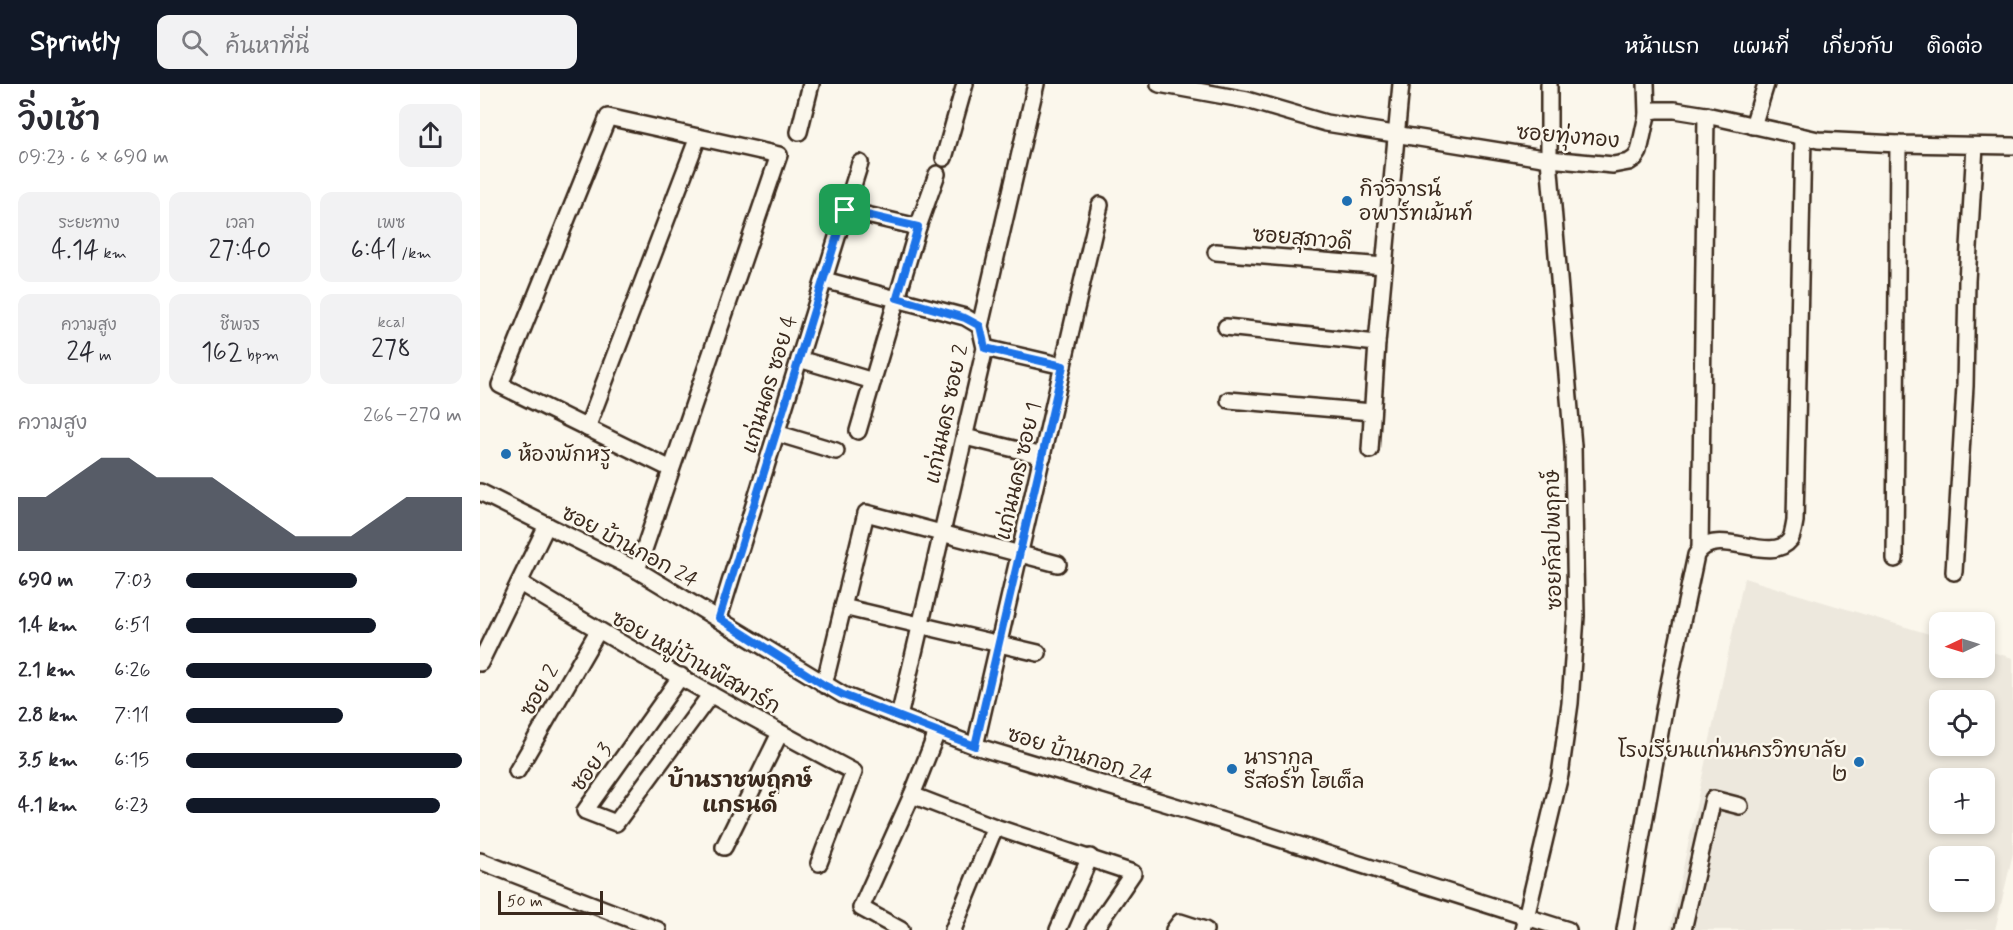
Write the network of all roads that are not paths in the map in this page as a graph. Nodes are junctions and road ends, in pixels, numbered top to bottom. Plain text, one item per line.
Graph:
1 (811, 84) edge
2 (965, 84) edge
3 (1036, 84) edge
4 (1159, 84) edge
5 (1401, 84) edge
6 (1549, 84) edge
7 (1646, 84) edge
8 (1766, 84) edge
9 (1647, 115) junction
10 (1706, 115) junction
11 (1753, 126) junction
12 (799, 132) dead end
13 (1396, 133) junction
14 (698, 137) junction
15 (1803, 137) junction
16 (1898, 144) junction
17 (1975, 146) junction
18 (2013, 146) edge
19 (944, 158) dead end
20 (1549, 159) junction
21 (860, 163) dead end
22 (937, 174) dead end
23 (1100, 205) dead end
24 (845, 210) junction
25 (918, 227) junction
26 (1216, 252) dead end
27 (1384, 266) junction
28 (824, 280) junction
29 (897, 298) junction
30 (980, 326) junction
31 (1226, 327) dead end
32 (1377, 343) junction
33 (985, 348) junction
34 (799, 359) junction
35 (1063, 366) junction
36 (873, 381) junction
37 (1229, 400) dead end
38 (1372, 412) junction
39 (587, 428) junction
40 (858, 431) dead end
41 (776, 432) junction
42 (965, 437) junction
43 (1370, 450) dead end
44 (836, 452) dead end
45 (1042, 456) junction
46 (671, 470) junction
47 (480, 492) edge
48 (547, 525) junction
49 (942, 533) junction
50 (1700, 549) junction
51 (1020, 554) junction
52 (1895, 559) dead end
53 (1058, 564) dead end
54 (637, 570) junction
55 (1954, 572) dead end
56 (520, 583) junction
57 (843, 607) junction
58 (719, 618) junction
59 (921, 626) junction
60 (598, 631) junction
61 (999, 644) junction
62 (1038, 653) dead end
63 (480, 663) edge
64 (681, 676) junction
65 (824, 685) junction
66 (711, 694) junction
67 (899, 717) junction
68 (937, 732) junction
69 (780, 733) junction
70 (975, 746) junction
71 (517, 771) dead end
72 (912, 795) junction
73 (1740, 806) dead end
74 (995, 827) junction
75 (724, 847) dead end
76 (1090, 857) junction
77 (480, 861) edge
78 (819, 863) dead end
79 (1525, 924) edge
80 (1177, 926) edge
81 (1542, 926) edge
82 (658, 930) edge
83 (901, 930) edge
84 (953, 930) edge
85 (1058, 930) edge
86 (1094, 930) edge
87 (1205, 930) edge
88 (1568, 930) edge
89 (1625, 930) edge
90 (1683, 930) edge

1 - 12 street
2 - 19 street
3 - 30 street, แก่นนคร ซอย 2
4 - 13 street, ซอยทุ่งทอง
5 - 13 street
6 - 20 street, ซอยกัลปพฤกษ์
7 - 9 street
8 - 11 street
9 - 10 street, ซอยทุ่งทอง
9 - 20 street, ซอยทุ่งทอง
10 - 11 street, ซอยทุ่งทอง
10 - 50 street
11 - 15 street, ซอยทุ่งทอง
13 - 20 street, ซอยทุ่งทอง
13 - 27 street
14 - 39 street
14 - 39 street
14 - 46 street
15 - 16 street, ซอยทุ่งทอง
15 - 50 street
16 - 17 street, ซอยทุ่งทอง
16 - 52 street
17 - 18 street, ซอยทุ่งทอง
17 - 55 street
20 - 79 street, ซอยกัลปพฤกษ์
21 - 24 street, แก่นนคร ซอย 4
22 - 25 street
23 - 35 street, แก่นนคร ซอย 1
24 - 25 street
24 - 28 street, แก่นนคร ซอย 4
25 - 29 street
26 - 27 street, ซอยสุภาวดี
27 - 32 street
28 - 29 street
28 - 34 street, แก่นนคร ซอย 4
29 - 30 street
29 - 36 street
30 - 33 street, แก่นนคร ซอย 2
31 - 32 street
32 - 38 street
33 - 35 street
33 - 42 street, แก่นนคร ซอย 2
34 - 36 street
34 - 41 street, แก่นนคร ซอย 4
35 - 45 street, แก่นนคร ซอย 1
36 - 40 street
37 - 38 street
38 - 43 street
39 - 46 street
41 - 44 street
41 - 58 street, แก่นนคร ซอย 4
42 - 45 street
42 - 49 street, แก่นนคร ซอย 2
45 - 51 street, แก่นนคร ซอย 1
46 - 54 street
47 - 48 street, ซอย บ้านกอก 24
48 - 54 street, ซอย บ้านกอก 24
48 - 56 street
49 - 51 street
49 - 57 street
49 - 59 street, แก่นนคร ซอย 2
50 - 89 street
51 - 53 street
51 - 61 street, แก่นนคร ซอย 1
54 - 58 street, ซอย บ้านกอก 24
56 - 60 street, ซอย หมู่บ้านพีสมาร์ก
56 - 63 street
57 - 59 street
57 - 65 street
58 - 65 street, ซอย บ้านกอก 24
59 - 61 street
59 - 67 street, แก่นนคร ซอย 2
60 - 64 street, ซอย หมู่บ้านพีสมาร์ก
60 - 71 street, ซอย 2
61 - 62 street
61 - 70 street, แก่นนคร ซอย 1
64 - 66 street, ซอย หมู่บ้านพีสมาร์ก
64 - 66 street, ซอย 3
65 - 67 street, ซอย บ้านกอก 24
66 - 69 street, ซอย หมู่บ้านพีสมาร์ก
67 - 68 street, ซอย บ้านกอก 24
68 - 70 street, ซอย บ้านกอก 24
68 - 72 street
69 - 75 street
69 - 78 street, ซอย หมู่บ้านพีสมาร์ก
70 - 79 street, ซอย บ้านกอก 24
72 - 74 street
72 - 83 street
73 - 90 street
74 - 76 street
74 - 84 street
76 - 85 street
76 - 86 street
77 - 82 street
79 - 81 street, ซอย บ้านกอก 24
80 - 87 street
81 - 88 street, ซอย บ้านกอก 24

